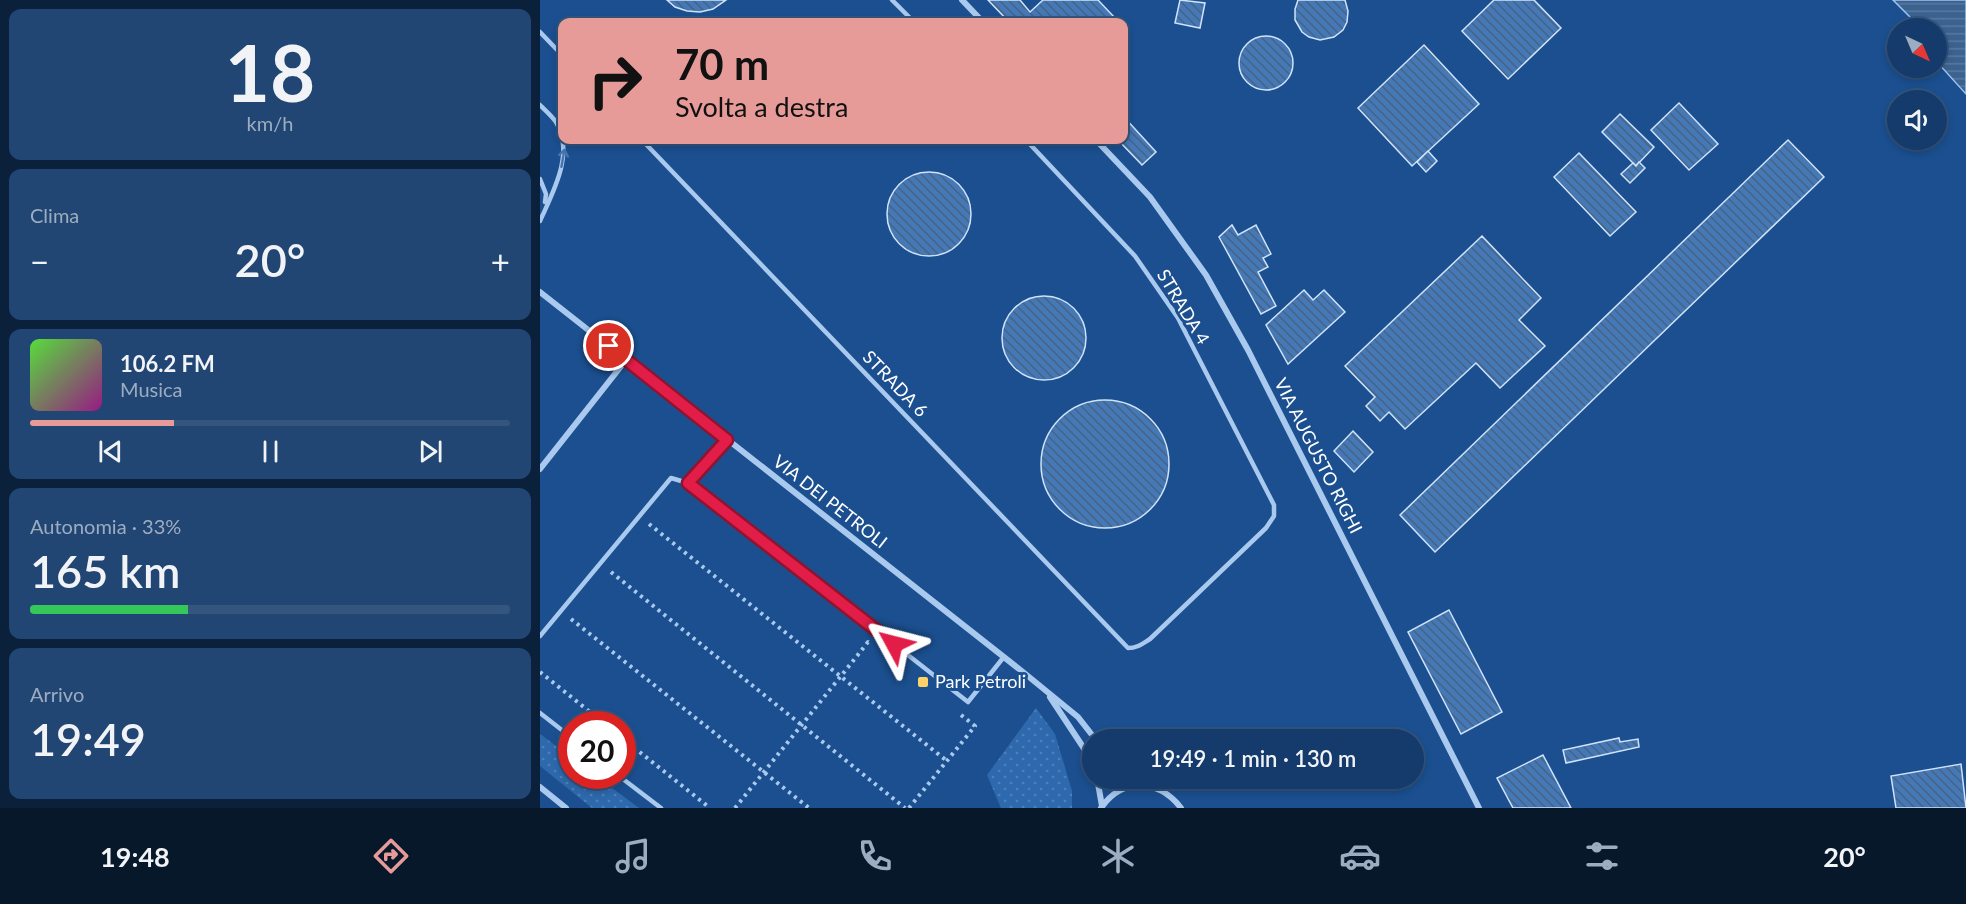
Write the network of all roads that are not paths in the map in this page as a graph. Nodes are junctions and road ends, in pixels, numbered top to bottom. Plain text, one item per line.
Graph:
1 (892, 0) edge
2 (962, 0) edge
3 (910, 18) edge
4 (979, 18) edge
5 (540, 32) edge
6 (558, 51) edge
7 (540, 105) edge
8 (558, 128) edge
9 (564, 144) edge
10 (646, 144) edge
11 (1030, 144) edge
12 (1099, 144) edge
13 (540, 179) edge
14 (544, 213) junction
15 (540, 221) edge
16 (540, 292) edge
17 (626, 360) junction
18 (727, 440) junction
19 (540, 469) edge
20 (688, 483) junction
21 (1274, 516) joint
22 (540, 636) edge
23 (1003, 658) junction
24 (1023, 672) junction
25 (540, 713) edge
26 (558, 727) edge
27 (1087, 729) edge
28 (1082, 746) edge
29 (540, 787) edge
30 (636, 788) edge
31 (1099, 789) edge
32 (1122, 789) edge
33 (1159, 789) edge
34 (1102, 807) edge
35 (566, 808) edge
36 (661, 808) edge
37 (1181, 808) edge
38 (1479, 808) edge

1 - 3 lane
2 - 4 street
5 - 6 lane
8 -> 7 lane
14 -> 9 lane
10 - 21 lane, STRADA 6
11 - 21 lane, STRADA 4
12 - 38 street, VIA AUGUSTO RIGHI
13 - 14 lane
14 - 15 lane
16 - 17 street, VIA DEI PETROLI
17 - 18 street, VIA DEI PETROLI
17 - 19 street
18 - 20 lane
18 - 23 street, VIA DEI PETROLI
20 - 22 lane
20 - 23 lane
23 - 24 street, VIA DEI PETROLI
24 - 27 street, VIA DEI PETROLI
24 - 28 street
25 - 26 lane
29 - 35 street
30 - 36 lane
31 - 34 street
32 - 34 street
33 - 37 street

